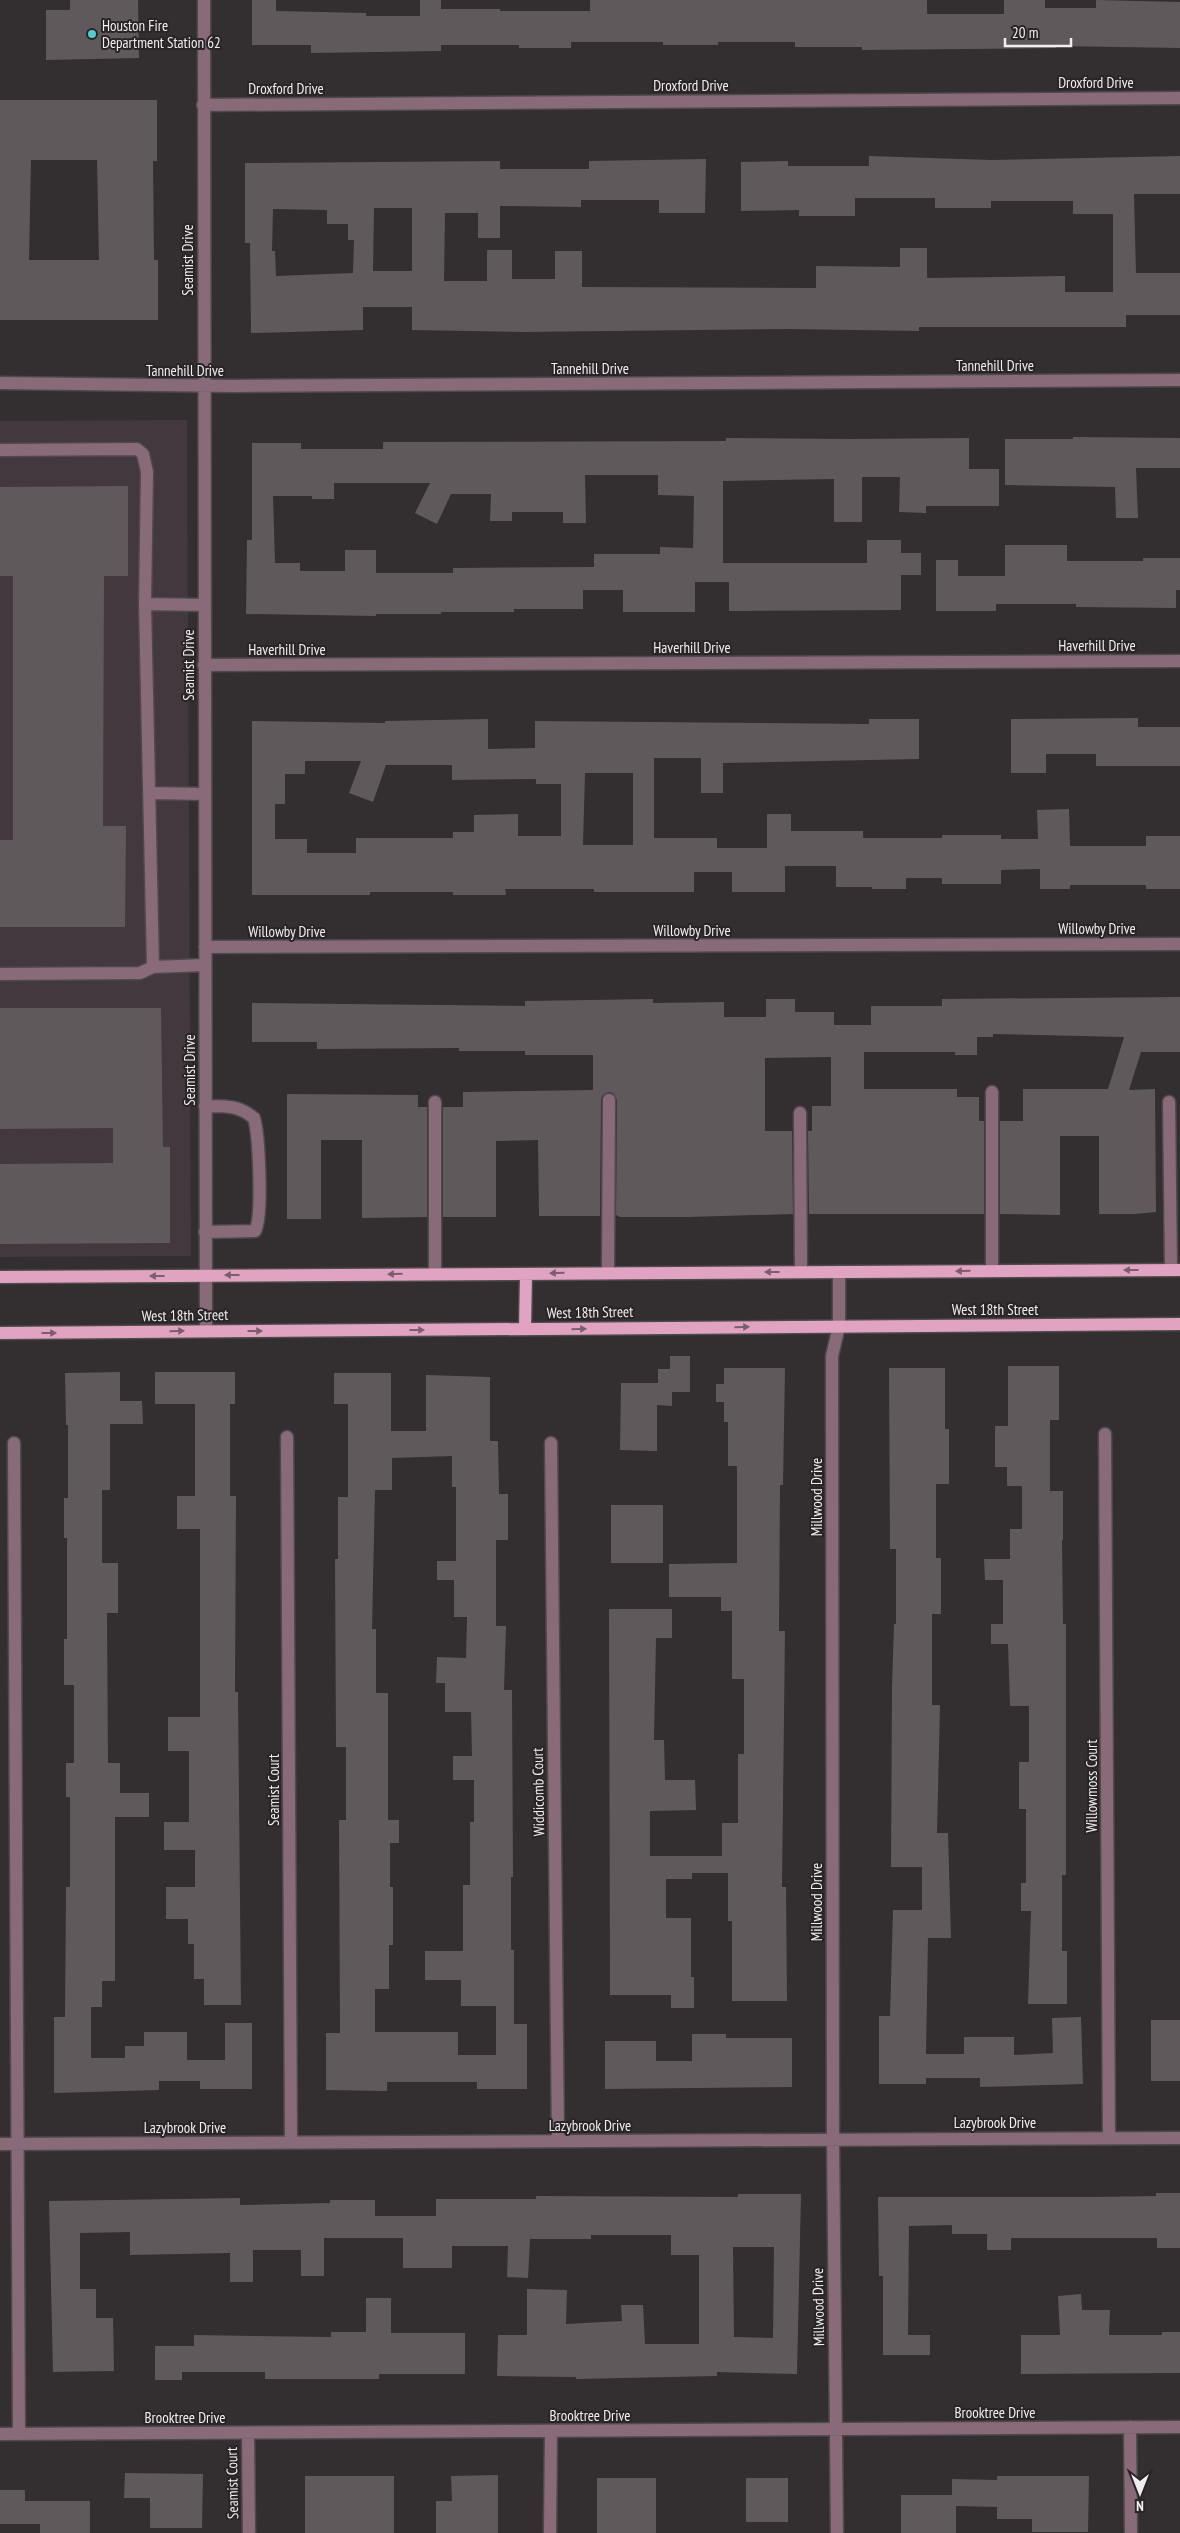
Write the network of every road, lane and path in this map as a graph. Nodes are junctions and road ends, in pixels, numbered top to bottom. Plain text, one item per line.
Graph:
1 (204, 0) edge
2 (1180, 98) edge
3 (203, 105) junction
4 (1180, 380) edge
5 (0, 384) edge
6 (204, 386) junction
7 (0, 450) edge
8 (145, 604) junction
9 (204, 605) junction
10 (1180, 661) edge
11 (204, 665) junction
12 (149, 793) junction
13 (204, 794) junction
14 (1180, 944) edge
15 (205, 947) junction
16 (205, 965) junction
17 (153, 967) junction
18 (0, 974) edge
19 (992, 1092) dead end
20 (609, 1100) dead end
21 (435, 1102) dead end
22 (1169, 1102) dead end
23 (205, 1106) junction
24 (800, 1112) dead end
25 (205, 1232) junction
26 (992, 1270) junction
27 (1176, 1270) edge
28 (801, 1272) junction
29 (839, 1272) junction
30 (435, 1273) junction
31 (608, 1273) junction
32 (526, 1274) junction
33 (206, 1275) junction
34 (0, 1277) edge
35 (1180, 1324) edge
36 (839, 1326) junction
37 (525, 1329) junction
38 (206, 1331) junction
39 (0, 1333) edge
40 (1105, 1434) dead end
41 (288, 1437) dead end
42 (14, 1443) dead end
43 (551, 1443) dead end
44 (1109, 2138) junction
45 (1180, 2138) edge
46 (833, 2140) junction
47 (558, 2141) junction
48 (291, 2142) junction
49 (0, 2144) edge
50 (19, 2144) junction
51 (1180, 2427) edge
52 (1130, 2428) junction
53 (836, 2429) junction
54 (551, 2431) junction
55 (248, 2433) junction
56 (0, 2434) edge
57 (19, 2434) junction
58 (249, 2533) edge
59 (550, 2533) edge
60 (837, 2533) edge
61 (1131, 2533) edge

1 - 3 street, Seamist Drive
2 - 3 street, Droxford Drive
3 - 6 street, Seamist Drive
4 - 6 street, Tannehill Drive
5 - 6 street, Tannehill Drive
6 - 9 street, Seamist Drive
7 - 8 street
8 - 9 street
8 - 12 street
9 - 11 street, Seamist Drive
10 - 11 street, Haverhill Drive
11 - 13 street, Seamist Drive
12 - 13 street
12 - 17 street
13 - 15 street, Seamist Drive
14 - 15 street, Willowby Drive
15 - 16 street, Seamist Drive
16 - 17 street
16 - 23 street, Seamist Drive
17 - 18 street
19 - 26 street
20 - 31 street
21 - 30 street
22 - 27 street
23 - 25 street, Seamist Drive
23 - 25 street
24 - 28 street
25 - 33 street, Seamist Drive
27 -> 26 main road
26 -> 29 main road
28 - 29 main road
28 -> 31 main road
29 - 36 street, Millwood Drive
30 - 32 main road
30 -> 33 main road
31 -> 32 main road
32 - 37 main road
33 -> 34 main road
33 - 38 street, Seamist Drive
35 - 36 main road, West 18th Street
37 -> 36 main road, West 18th Street
36 - 46 street, Millwood Drive
38 -> 37 main road, West 18th Street
39 -> 38 main road, West 18th Street
40 - 44 street, Willowmoss Court
41 - 48 street, Seamist Court
42 - 50 street
43 - 47 street, Widdicomb Court
44 - 45 street, Lazybrook Drive
44 - 46 street, Lazybrook Drive
46 - 47 street, Lazybrook Drive
46 - 53 street, Millwood Drive
47 - 48 street, Lazybrook Drive
48 - 50 street, Lazybrook Drive
49 - 50 street, Lazybrook Drive
50 - 57 street
51 - 52 street, Brooktree Drive
52 - 53 street, Brooktree Drive
52 - 61 street
53 - 54 street, Brooktree Drive
53 - 60 street, Millwood Drive
54 - 55 street, Brooktree Drive
54 - 59 street
55 - 57 street, Brooktree Drive
55 - 58 street, Seamist Court
56 - 57 street, Brooktree Drive

